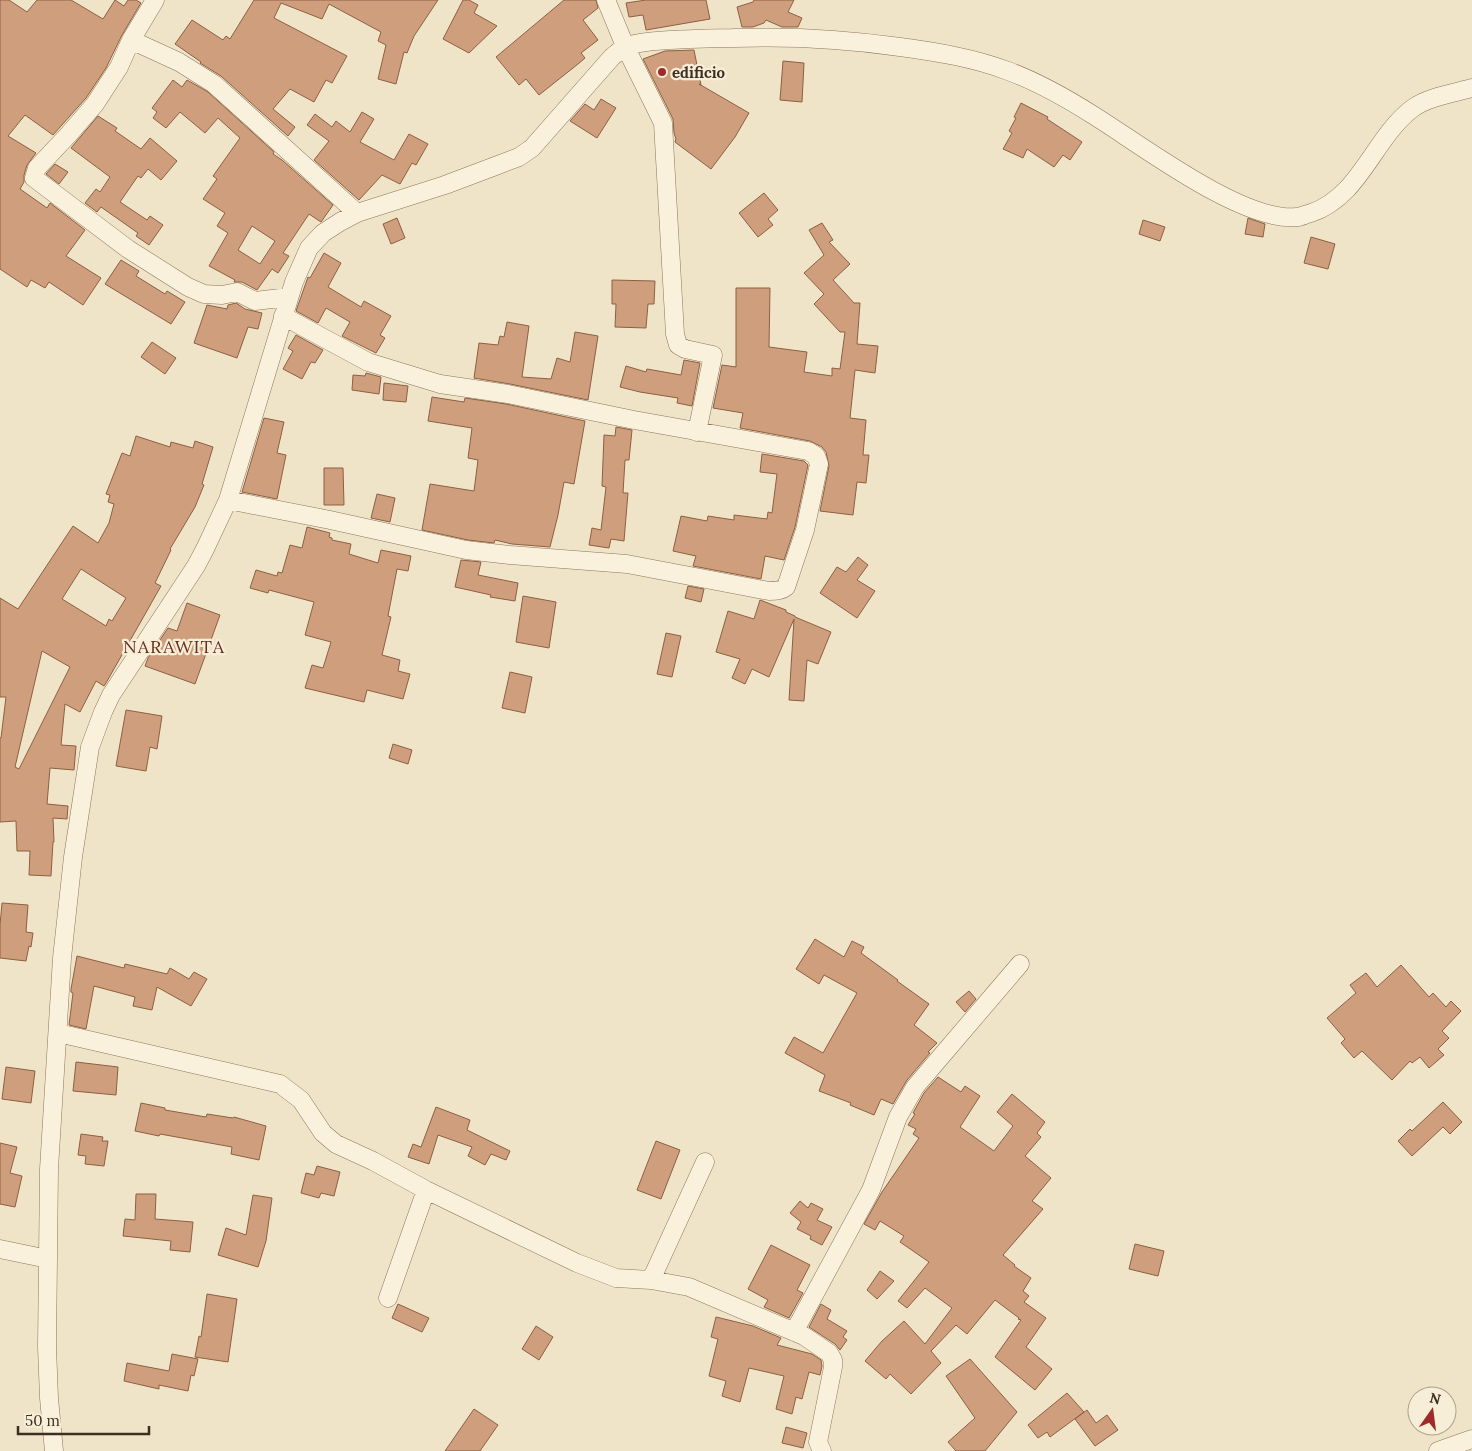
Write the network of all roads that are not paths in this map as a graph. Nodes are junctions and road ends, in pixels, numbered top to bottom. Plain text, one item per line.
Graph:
1 (155, 0) edge
2 (606, 0) edge
3 (132, 40) junction
4 (625, 46) junction
5 (1472, 88) edge
6 (357, 213) junction
7 (289, 297) junction
8 (283, 316) junction
9 (697, 432) junction
10 (228, 500) junction
11 (1020, 964) dead end
12 (58, 1034) junction
13 (706, 1162) dead end
14 (426, 1190) junction
15 (0, 1249) edge
16 (48, 1260) junction
17 (651, 1280) junction
18 (388, 1298) dead end
19 (794, 1332) junction
20 (1472, 1439) edge
21 (54, 1451) edge
22 (822, 1451) edge
23 (1438, 1451) edge

1 - 3 street
2 - 4 street
3 - 6 street
3 - 7 street
4 - 5 street
4 - 6 street
4 - 9 street
6 - 7 street
7 - 8 street
8 - 9 street
8 - 10 street
9 - 10 street
10 - 12 street
11 - 19 street
12 - 14 street
12 - 16 street
13 - 17 street
14 - 17 street
14 - 18 street
15 - 16 street
16 - 21 street
17 - 19 street
19 - 22 street
20 - 23 street

